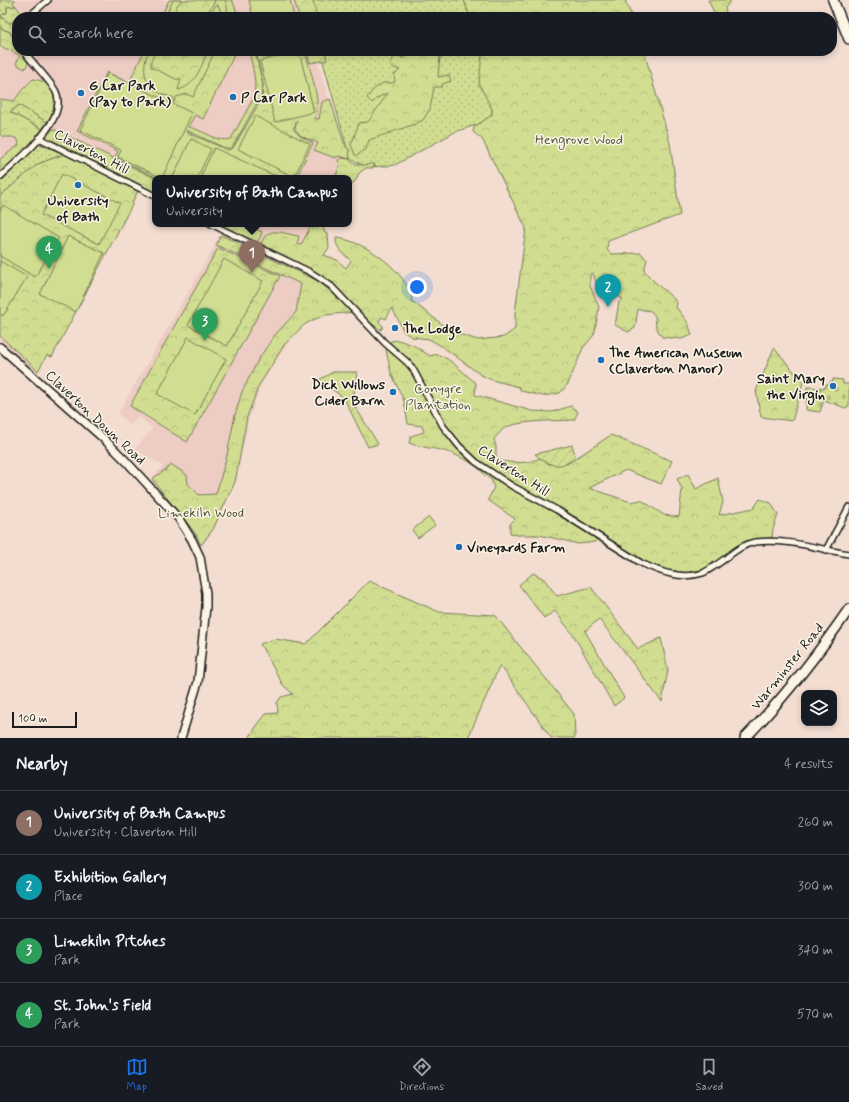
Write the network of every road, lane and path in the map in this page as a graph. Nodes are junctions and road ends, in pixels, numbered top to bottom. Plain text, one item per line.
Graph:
1 (48, 0) edge
2 (833, 0) edge
3 (34, 12) edge
4 (849, 39) edge
5 (28, 56) edge
6 (39, 138) junction
7 (0, 177) edge
8 (152, 194) edge
9 (217, 227) edge
10 (0, 347) edge
11 (849, 507) edge
12 (826, 550) junction
13 (849, 554) edge
14 (849, 609) edge
15 (181, 738) edge
16 (745, 738) edge

1 - 3 street
2 - 4 highway
5 - 6 street
6 - 7 street
6 - 8 street, Claverton Hill
9 - 12 street, Claverton Hill
10 - 15 street, Claverton Down Road
11 - 12 street
12 - 13 street, Claverton Hill
14 - 16 highway, Warminster Road

